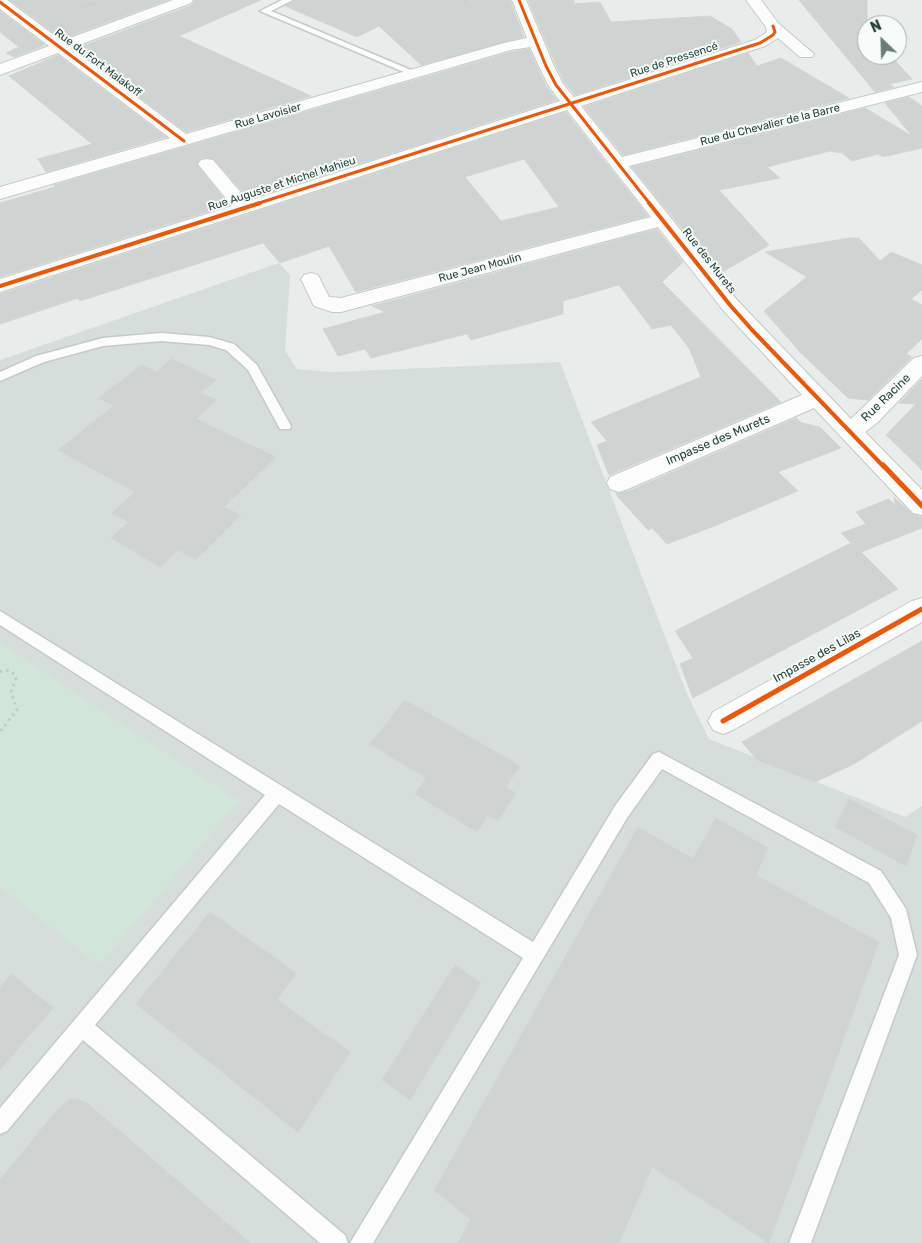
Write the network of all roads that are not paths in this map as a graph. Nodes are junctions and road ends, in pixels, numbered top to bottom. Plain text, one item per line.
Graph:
1 (289, 0) edge
2 (519, 0) edge
3 (754, 0) edge
4 (180, 1) edge
5 (0, 2) edge
6 (773, 26) junction
7 (536, 41) junction
8 (60, 47) junction
9 (806, 54) dead end
10 (0, 70) edge
11 (414, 73) junction
12 (922, 87) edge
13 (570, 103) junction
14 (184, 141) junction
15 (619, 163) junction
16 (207, 164) dead end
17 (0, 193) edge
18 (244, 207) junction
19 (664, 220) junction
20 (311, 279) dead end
21 (0, 286) edge
22 (922, 363) edge
23 (0, 377) edge
24 (817, 398) junction
25 (285, 426) dead end
26 (850, 432) junction
27 (619, 483) dead end
28 (922, 506) edge
29 (922, 609) edge
30 (0, 616) edge
31 (722, 721) dead end
32 (277, 793) junction
33 (536, 955) junction
34 (81, 1026) junction
35 (0, 1124) edge
36 (337, 1243) edge
37 (361, 1243) edge
38 (800, 1243) edge

1 - 11 lane
2 - 7 street, Rue des Murets
3 - 6 street
4 - 8 street
5 - 8 street, Rue du Fort Malakoff
6 - 9 street
6 - 13 street, Rue de Pressencé
7 - 11 street, Rue Lavoisier
7 - 13 street, Rue des Murets
8 - 10 street
8 - 14 street, Rue du Fort Malakoff
11 - 14 street, Rue Lavoisier
12 - 15 street, Rue du Chevalier de la Barre
13 - 15 street, Rue des Murets
13 - 18 street, Rue Auguste et Michel Mahieu
14 - 17 street, Rue Lavoisier
15 - 19 street, Rue des Murets
16 - 18 street, Rue Auguste et Michel Mahieu
18 - 21 street, Rue Auguste et Michel Mahieu
19 - 20 street, Rue Jean Moulin
19 - 24 street, Rue des Murets
22 - 26 street, Rue Racine
23 - 25 lane
24 - 26 street, Rue des Murets
24 - 27 street, Impasse des Murets
26 - 28 street, Rue des Murets
29 - 31 street, Impasse des Lilas
30 - 32 lane
32 - 33 lane
32 - 34 lane
33 - 37 lane
33 - 38 lane
34 - 35 lane
34 - 36 lane

